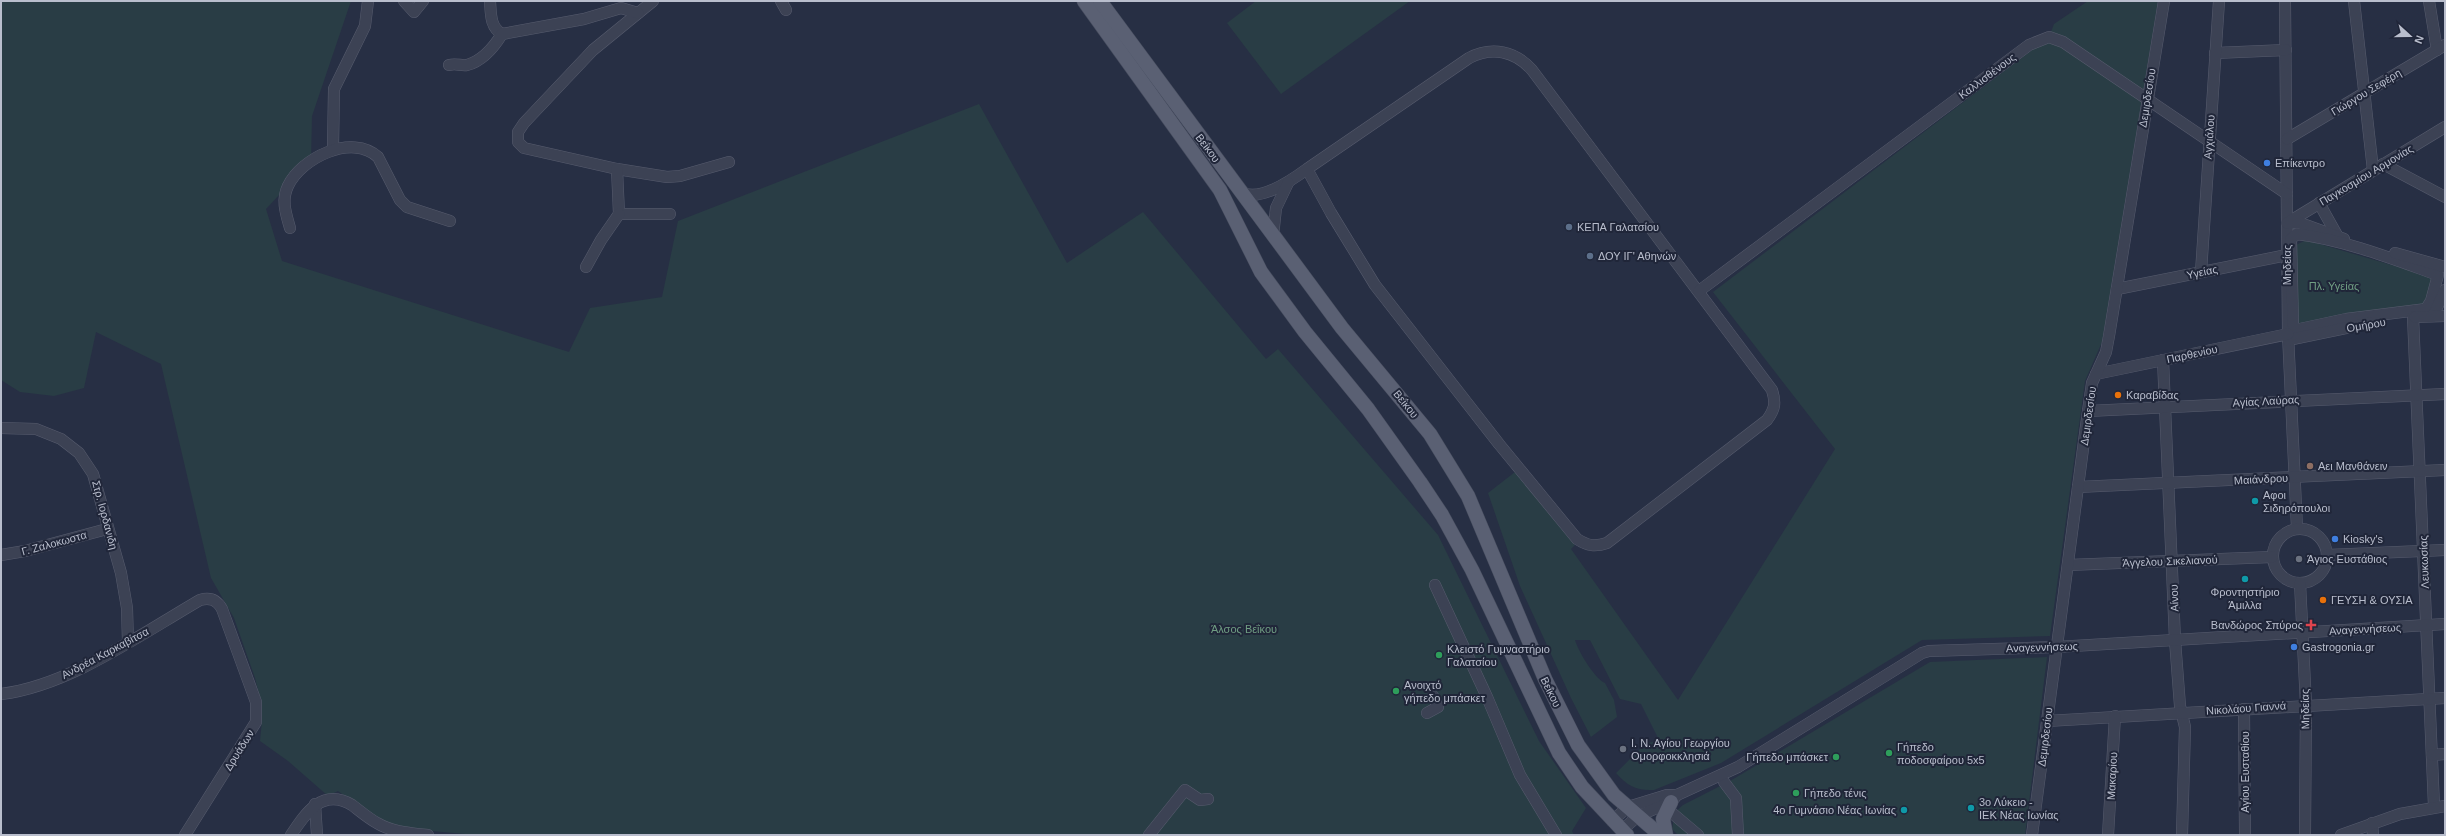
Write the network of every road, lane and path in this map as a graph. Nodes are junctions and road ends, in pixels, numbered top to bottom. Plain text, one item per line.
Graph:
1 (368, 1) edge
2 (404, 1) edge
3 (423, 1) edge
4 (490, 1) edge
5 (653, 1) edge
6 (1084, 1) edge
7 (1100, 1) edge
8 (2164, 1) edge
9 (2219, 1) edge
10 (2285, 1) edge
11 (2354, 1) edge
12 (2429, 1) edge
13 (638, 12) junction
14 (502, 34) junction
15 (2441, 47) edge
16 (2286, 50) junction
17 (2215, 53) junction
18 (449, 65) dead end
19 (2363, 92) junction
20 (2147, 100) junction
21 (2445, 127) edge
22 (2287, 139) junction
23 (2209, 141) junction
24 (333, 148) junction
25 (728, 162) dead end
26 (2378, 167) junction
27 (617, 169) junction
28 (1307, 169) junction
29 (1288, 183) junction
30 (1243, 193) junction
31 (2287, 194) junction
32 (2445, 198) edge
33 (2319, 203) junction
34 (619, 214) junction
35 (670, 214) dead end
36 (450, 221) dead end
37 (2287, 223) junction
38 (290, 228) dead end
39 (1273, 236) junction
40 (2341, 241) junction
41 (2287, 255) junction
42 (586, 267) dead end
43 (2445, 267) edge
44 (2201, 272) junction
45 (2117, 289) junction
46 (2445, 290) edge
47 (1699, 291) junction
48 (2433, 316) junction
49 (2445, 316) edge
50 (2413, 317) junction
51 (2288, 337) junction
52 (2163, 360) junction
53 (2096, 374) junction
54 (2445, 394) edge
55 (2416, 395) junction
56 (2291, 400) junction
57 (2166, 406) junction
58 (2088, 410) junction
59 (1, 428) edge
60 (2445, 470) edge
61 (2420, 471) junction
62 (2295, 477) junction
63 (2168, 483) junction
64 (2078, 487) junction
65 (2297, 528) junction
66 (107, 529) junction
67 (2445, 550) edge
68 (2423, 551) junction
69 (1, 555) edge
70 (2327, 555) junction
71 (2272, 557) junction
72 (2172, 560) junction
73 (2068, 565) junction
74 (2300, 583) junction
75 (1435, 586) dead end
76 (204, 599) joint
77 (2445, 624) edge
78 (2426, 626) junction
79 (2302, 633) junction
80 (2175, 640) junction
81 (128, 642) junction
82 (2056, 647) junction
83 (1, 694) edge
84 (1433, 696) dead end
85 (2445, 698) edge
86 (2430, 699) junction
87 (2306, 705) junction
88 (2244, 708) junction
89 (2182, 712) junction
90 (1427, 713) dead end
91 (2115, 716) junction
92 (2047, 721) junction
93 (2445, 754) edge
94 (2432, 755) junction
95 (1724, 782) dead end
96 (1208, 799) dead end
97 (315, 804) junction
98 (1674, 804) junction
99 (2440, 806) edge
100 (1633, 811) junction
101 (2372, 823) junction
102 (1620, 829) edge
103 (185, 835) edge
104 (291, 835) edge
105 (317, 835) edge
106 (428, 835) edge
107 (1149, 835) edge
108 (1556, 835) edge
109 (1660, 835) edge
110 (1666, 835) edge
111 (1698, 835) edge
112 (1738, 835) edge
113 (2032, 835) edge
114 (2108, 835) edge
115 (2182, 835) edge
116 (2245, 835) edge
117 (2305, 835) edge
118 (2340, 835) edge
119 (2373, 835) edge

1 - 24 street
2 - 3 street
4 - 14 street
5 - 13 street
6 - 102 main road, Βεΐκου
7 - 30 main road, Βεΐκου
8 - 20 street, Δεμιρδεσίου
9 - 17 street, Αγχιάλου
10 - 16 street, Μηδείας
11 - 19 street
12 - 15 street
13 - 14 street
13 - 27 street
14 - 18 street
15 - 19 street, Γιώργου Σεφέρη
16 - 17 street
16 - 22 street, Μηδείας
17 - 23 street, Αγχιάλου
19 - 22 street, Γιώργου Σεφέρη
19 - 26 street
20 - 23 street, Καλλισθένους
20 - 45 street, Δεμιρδεσίου
20 - 47 street, Καλλισθένους
21 - 26 street, Παγκοσμίου Αρμονίας
22 - 31 street, Μηδείας
23 - 31 street, Καλλισθένους
23 - 44 street, Αγχιάλου
24 - 36 street
24 - 38 street
25 - 27 street
26 - 32 street
26 - 33 street, Παγκοσμίου Αρμονίας
27 - 34 street
28 - 29 street
28 - 47 street
28 - 47 street
29 - 30 street
29 - 39 street
30 - 39 main road, Βεΐκου
31 - 37 street, Μηδείας
33 - 37 street, Παγκοσμίου Αρμονίας
33 - 40 street
34 - 35 street
34 - 42 street
37 - 40 street
37 - 41 street, Μηδείας
39 - 100 main road, Βεΐκου
40 - 40 street
40 - 43 street
41 - 44 street, Υγείας
41 - 51 street, Μηδείας
44 - 45 street, Υγείας
45 - 53 street, Δεμιρδεσίου
46 - 48 street
48 - 49 street, Ομήρου
48 - 50 street, Ομήρου
50 - 51 street, Ομήρου
50 - 55 street, Λευκωσίας
51 - 52 street, Παρθενίου
51 - 56 street, Μηδείας
52 - 53 street, Παρθενίου
52 - 57 street, Αίνου
53 - 58 street, Δεμιρδεσίου
54 - 55 street, Αγίας Λαύρας
55 - 56 street, Αγίας Λαύρας
55 - 61 street, Λευκωσίας
56 - 57 street, Αγίας Λαύρας
56 - 62 street, Μηδείας
57 - 58 street, Αγίας Λαύρας
57 - 63 street, Αίνου
58 - 64 street, Δεμιρδεσίου
59 - 66 street, Στρ. Ιορδανιδη
60 - 61 street, Μαιάνδρου
61 - 62 street, Μαιάνδρου
61 - 68 street, Λευκωσίας
62 - 63 street, Μαιάνδρου
62 - 65 street, Μηδείας
63 - 64 street, Μαιάνδρου
63 - 72 street, Αίνου
64 - 73 street, Δεμιρδεσίου
65 - 70 street
65 - 71 street
66 - 69 street, Γ. Ζαλοκωστα
66 - 81 street, Στρ. Ιορδανιδη
67 - 68 street
68 - 70 street
68 - 78 street, Λευκωσίας
70 - 74 street
71 - 72 street, Άγγελου Σικελιανού
71 - 74 street
72 - 73 street, Άγγελου Σικελιανού
72 - 80 street, Αίνου
73 - 82 street, Δεμιρδεσίου
74 - 79 street, Μηδείας
75 - 108 street
76 - 81 street, Ανδρέα Καρκαβίτσα
76 - 103 street, Δρυάδων
77 - 78 street, Αναγεννήσεως
78 - 79 street, Αναγεννήσεως
78 - 86 street, Λευκωσίας
79 - 80 street, Αναγεννήσεως
79 - 87 street, Μηδείας
80 - 82 street, Αναγεννήσεως
80 - 89 street, Αίνου
81 - 83 street, Ανδρέα Καρκαβίτσα
82 - 92 street, Δεμιρδεσίου
82 - 98 street, Αναγεννήσεως
84 - 90 street
85 - 86 street, Νικολάου Γιαννά
86 - 87 street, Νικολάου Γιαννά
86 - 94 street, Λευκωσίας
87 - 88 street, Νικολάου Γιαννά
87 - 117 street, Μηδείας
88 - 89 street, Νικολάου Γιαννά
88 - 116 street, Αγίου Ευσταθίου
89 - 91 street, Νικολάου Γιαννά
89 - 115 street, Αίνου
91 - 92 street, Νικολάου Γιαννά
91 - 114 street, Μακαρίου
92 - 113 street, Δεμιρδεσίου
93 - 94 street
94 - 99 street, Λευκωσίας
95 - 112 street
96 - 107 street
97 - 104 street
97 - 105 street
97 - 106 street
98 - 100 street, Αναγεννήσεως
98 - 110 main road
98 - 111 street
99 - 101 street
100 - 102 street, Αναγεννήσεως
100 - 109 main road, Βεΐκου
101 - 118 street
101 - 119 street

